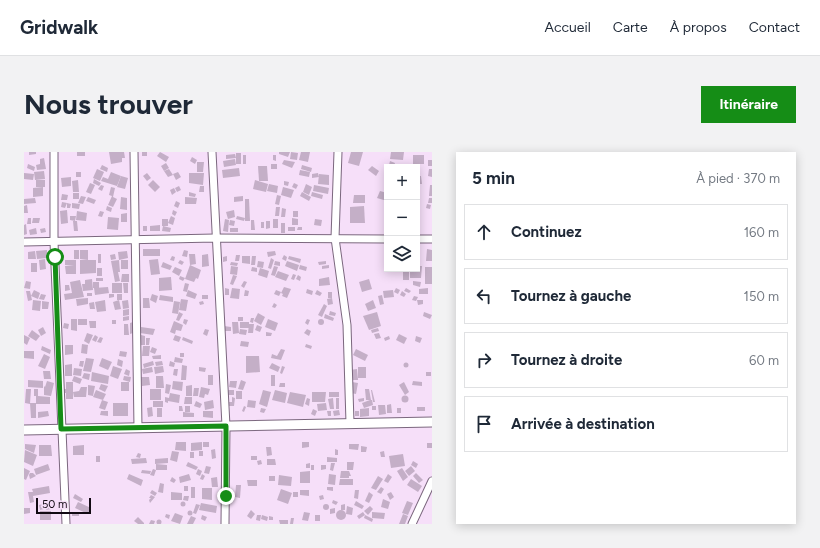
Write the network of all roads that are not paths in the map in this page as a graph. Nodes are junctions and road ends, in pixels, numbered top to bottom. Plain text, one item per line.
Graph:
1 (54, 152) edge
2 (134, 152) edge
3 (212, 152) edge
4 (338, 152) edge
5 (215, 238) junction
6 (335, 238) junction
7 (384, 239) edge
8 (420, 239) edge
9 (135, 240) junction
10 (432, 240) edge
11 (24, 242) edge
12 (54, 242) junction
13 (432, 422) edge
14 (350, 423) junction
15 (226, 426) junction
16 (138, 428) junction
17 (61, 429) junction
18 (24, 430) edge
19 (432, 481) edge
20 (66, 524) edge
21 (226, 524) edge
22 (412, 524) edge

1 - 12 street
2 - 9 street
3 - 5 street
4 - 6 street
5 - 6 street
5 - 9 street
5 - 15 street
6 - 7 street
6 - 14 street
8 - 10 street
9 - 12 street
9 - 16 street
11 - 12 street
12 - 17 street
13 - 14 street
14 - 15 street
15 - 16 street
15 - 21 street
16 - 17 street
17 - 18 street
17 - 20 street
19 - 22 street

